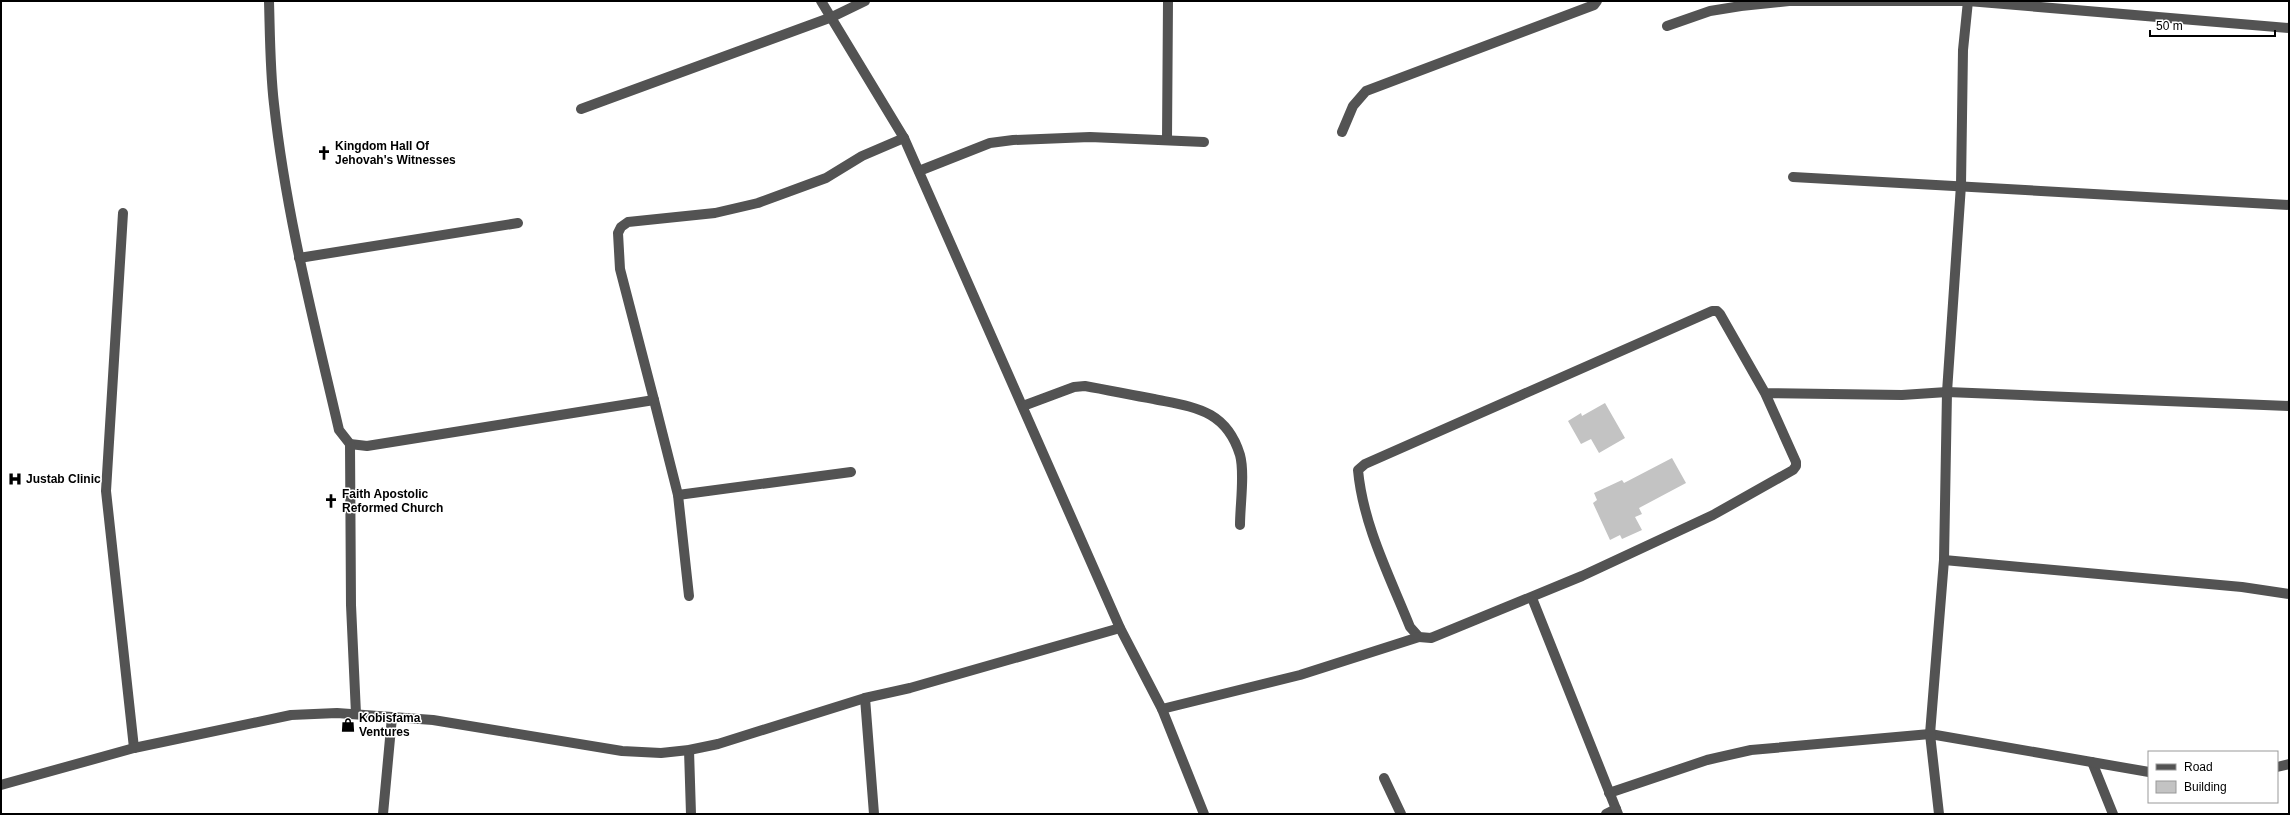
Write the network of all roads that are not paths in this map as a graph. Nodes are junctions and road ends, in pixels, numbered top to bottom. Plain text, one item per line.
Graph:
1 (269, 1) edge
2 (821, 1) edge
3 (865, 1) edge
4 (1168, 1) edge
5 (1597, 1) edge
6 (1968, 1) edge
7 (832, 17) junction
8 (1667, 26) dead end
9 (2289, 28) edge
10 (581, 109) dead end
11 (1342, 132) dead end
12 (904, 138) junction
13 (1167, 139) junction
14 (1204, 142) dead end
15 (919, 171) junction
16 (1792, 177) dead end
17 (1961, 185) junction
18 (2289, 205) edge
19 (124, 213) dead end
20 (518, 223) dead end
21 (299, 258) junction
22 (1947, 392) junction
23 (1765, 393) junction
24 (654, 400) junction
25 (1023, 406) junction
26 (2289, 406) edge
27 (350, 444) junction
28 (851, 472) dead end
29 (678, 495) junction
30 (1240, 525) dead end
31 (1944, 560) junction
32 (2289, 594) edge
33 (689, 596) dead end
34 (1532, 598) junction
35 (1120, 628) junction
36 (1419, 637) junction
37 (865, 698) junction
38 (1162, 709) junction
39 (356, 714) junction
40 (392, 717) junction
41 (1930, 734) junction
42 (134, 748) junction
43 (689, 750) junction
44 (2092, 762) junction
45 (2289, 764) edge
46 (2278, 767) edge
47 (2148, 772) edge
48 (1384, 778) dead end
49 (1, 785) edge
50 (1609, 793) junction
51 (1617, 812) edge
52 (383, 814) edge
53 (691, 814) edge
54 (874, 814) edge
55 (1204, 814) edge
56 (1401, 814) edge
57 (1606, 814) edge
58 (1939, 814) edge
59 (2113, 814) edge

1 - 21 street
2 - 7 street
3 - 7 street
4 - 13 street
5 - 11 street
6 - 8 street
6 - 9 street
6 - 17 street
7 - 10 street
7 - 12 street
12 - 15 street
12 - 24 street
13 - 14 street
13 - 15 street
15 - 25 street
16 - 17 street
17 - 18 street
17 - 22 street
19 - 42 street
20 - 21 street
21 - 27 street
22 - 23 street
22 - 26 street
22 - 31 street
23 - 34 street
23 - 36 street
24 - 27 street
24 - 29 street
25 - 30 street
25 - 35 street
27 - 39 street
28 - 29 street
29 - 33 street
31 - 32 street
31 - 41 street
34 - 36 street
34 - 50 street
35 - 37 street
35 - 38 street
36 - 38 street
37 - 43 street
37 - 54 street
38 - 55 street
39 - 40 street
39 - 42 street
40 - 43 street
40 - 52 street
41 - 44 street
41 - 50 street
41 - 58 street
42 - 49 street
43 - 53 street
44 - 47 street
44 - 59 street
45 - 46 street
48 - 56 street
50 - 51 street
51 - 57 street

